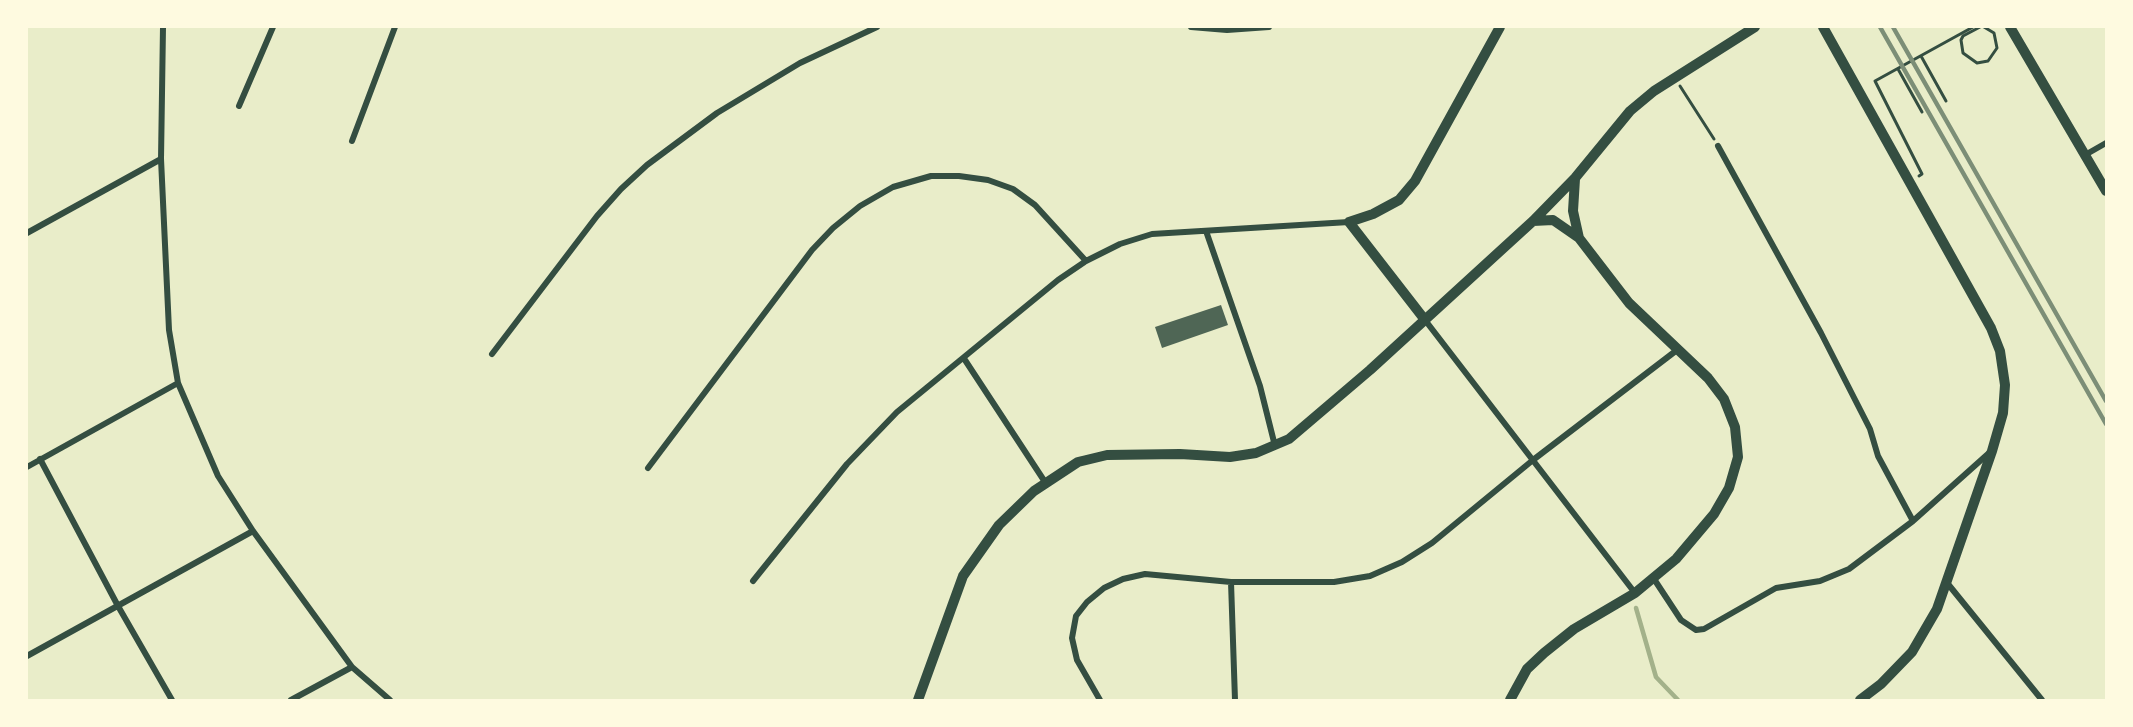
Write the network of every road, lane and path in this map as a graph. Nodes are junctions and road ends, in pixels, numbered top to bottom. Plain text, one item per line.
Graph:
1 (163, 27) edge
2 (273, 27) edge
3 (395, 27) edge
4 (877, 27) edge
5 (1191, 27) edge
6 (1269, 27) edge
7 (1500, 27) edge
8 (1755, 27) edge
9 (1823, 27) edge
10 (1973, 27) edge
11 (1982, 27) edge
12 (2010, 27) edge
13 (1921, 56) junction
14 (1898, 68) junction
15 (1675, 77) junction
16 (1947, 101) dead end
17 (239, 106) dead end
18 (1922, 112) dead end
19 (352, 141) dead end
20 (2106, 143) edge
21 (1718, 146) joint
22 (2085, 155) junction
23 (161, 159) junction
24 (1922, 174) dead end
25 (1575, 178) junction
26 (2106, 191) edge
27 (1533, 221) junction
28 (1349, 222) junction
29 (1206, 231) junction
30 (27, 233) edge
31 (1579, 238) junction
32 (1086, 261) junction
33 (1425, 320) junction
34 (1677, 350) junction
35 (492, 354) dead end
36 (964, 360) junction
37 (178, 383) junction
38 (1275, 447) junction
39 (1992, 451) junction
40 (40, 459) junction
41 (1533, 460) junction
42 (27, 467) edge
43 (648, 468) dead end
44 (1045, 482) junction
45 (1913, 521) junction
46 (253, 531) junction
47 (1654, 579) junction
48 (753, 581) dead end
49 (1231, 582) junction
50 (1947, 584) junction
51 (1635, 593) junction
52 (118, 606) junction
53 (27, 656) edge
54 (352, 667) junction
55 (172, 700) edge
56 (291, 700) edge
57 (390, 700) edge
58 (918, 700) edge
59 (1101, 700) edge
60 (1235, 700) edge
61 (1510, 700) edge
62 (1860, 700) edge
63 (2042, 700) edge

1 - 23 street
2 - 17 street
3 - 19 street
4 - 35 street
5 - 6 street
7 - 28 main road
8 - 15 main road
9 - 39 main road
10 - 13 path
11 - 11 path
12 - 22 main road
13 - 14 path
13 - 16 path
14 - 18 path
14 - 24 path
15 - 21 path
15 - 25 main road
20 - 22 street
21 - 45 street
22 - 26 main road
23 - 30 street
23 - 37 street
25 - 27 main road
25 - 31 main road
27 - 31 main road
27 - 33 main road
28 - 29 street
28 - 33 main road
29 - 32 street
29 - 38 street
31 - 34 main road
32 - 36 street
32 - 43 street
33 - 38 main road
33 - 41 street
34 - 41 street
34 - 47 main road
36 - 44 street
36 - 48 street
37 - 40 street
37 - 46 street
38 - 44 main road
39 - 45 street
39 - 50 main road
40 - 42 street
40 - 52 street
41 - 49 street
41 - 51 street
44 - 58 main road
45 - 47 street
46 - 52 street
46 - 54 street
47 - 51 main road
49 - 59 street
49 - 60 street
50 - 62 main road
50 - 63 street
51 - 61 main road
52 - 53 street
52 - 55 street
54 - 56 street
54 - 57 street

